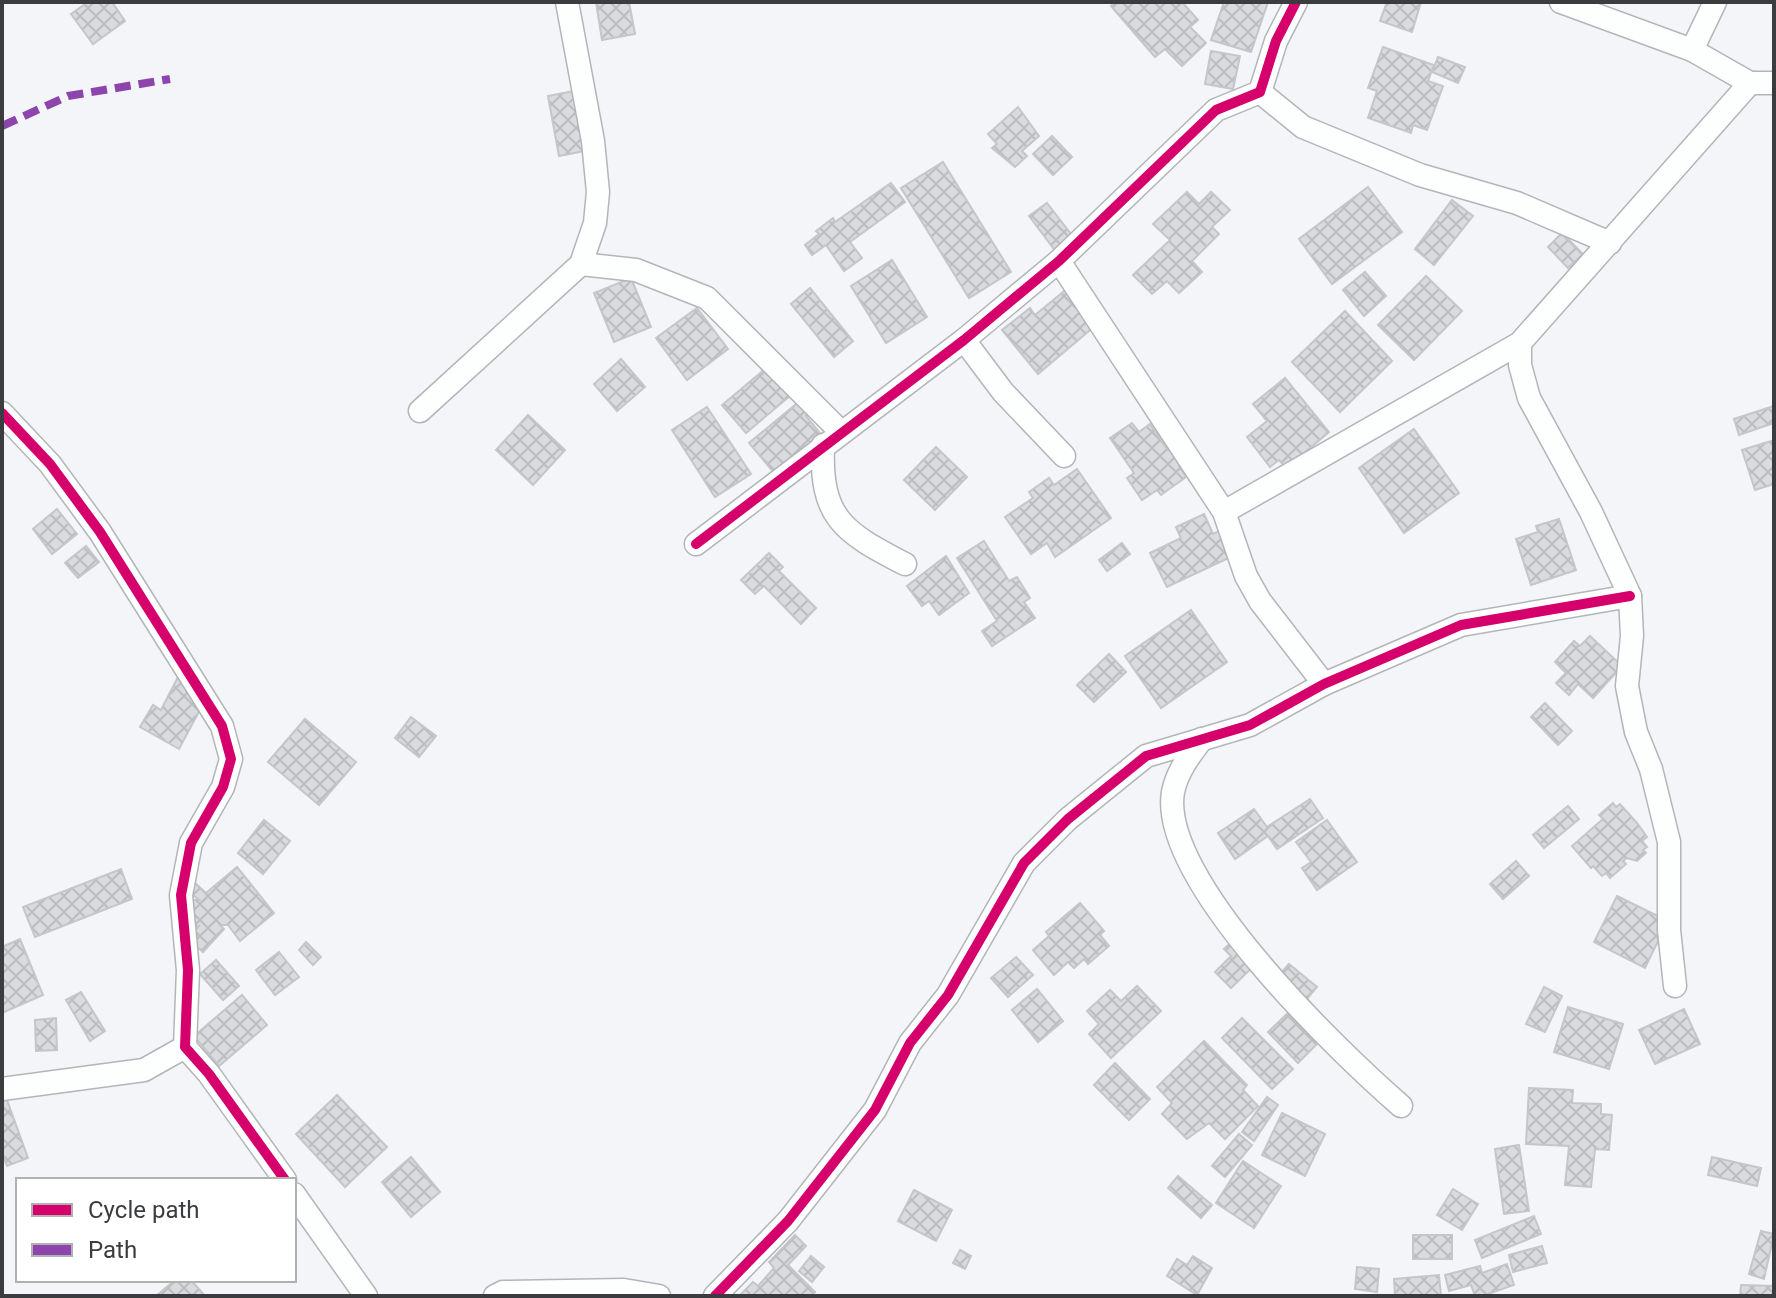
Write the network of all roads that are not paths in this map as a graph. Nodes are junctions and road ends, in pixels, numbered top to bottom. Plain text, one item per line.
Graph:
1 (567, 2) edge
2 (1296, 2) edge
3 (1561, 2) edge
4 (1707, 8) edge
5 (1692, 50) junction
6 (1750, 83) junction
7 (1774, 83) edge
8 (1260, 92) junction
9 (1610, 243) junction
10 (1059, 261) junction
11 (581, 264) junction
12 (964, 340) junction
13 (1520, 343) junction
14 (420, 411) dead end
15 (2, 413) edge
16 (832, 438) junction
17 (1064, 456) dead end
18 (1224, 512) junction
19 (696, 544) dead end
20 (905, 564) dead end
21 (1630, 596) junction
22 (1324, 684) junction
23 (1202, 739) junction
24 (1675, 986) dead end
25 (185, 1047) junction
26 (2, 1089) edge
27 (1401, 1106) dead end
28 (284, 1178) edge
29 (296, 1197) edge
30 (366, 1296) edge
31 (495, 1296) edge
32 (659, 1296) edge
33 (715, 1296) edge

1 - 11 street
2 - 8 street
3 - 5 street
4 - 5 street
5 - 6 street
6 - 7 street
6 - 9 street
8 - 9 street
8 - 10 street
9 - 13 street
10 - 12 street
10 - 18 street
11 - 14 street
11 - 16 street
12 - 16 street
12 - 17 street
13 - 18 street
13 - 21 street
15 - 25 street
16 - 19 street
16 - 20 street
18 - 22 street
21 - 22 street
21 - 24 street
22 - 23 street
23 - 27 street
23 - 33 street
25 - 26 street
25 - 28 street
29 - 30 street
31 - 32 street

